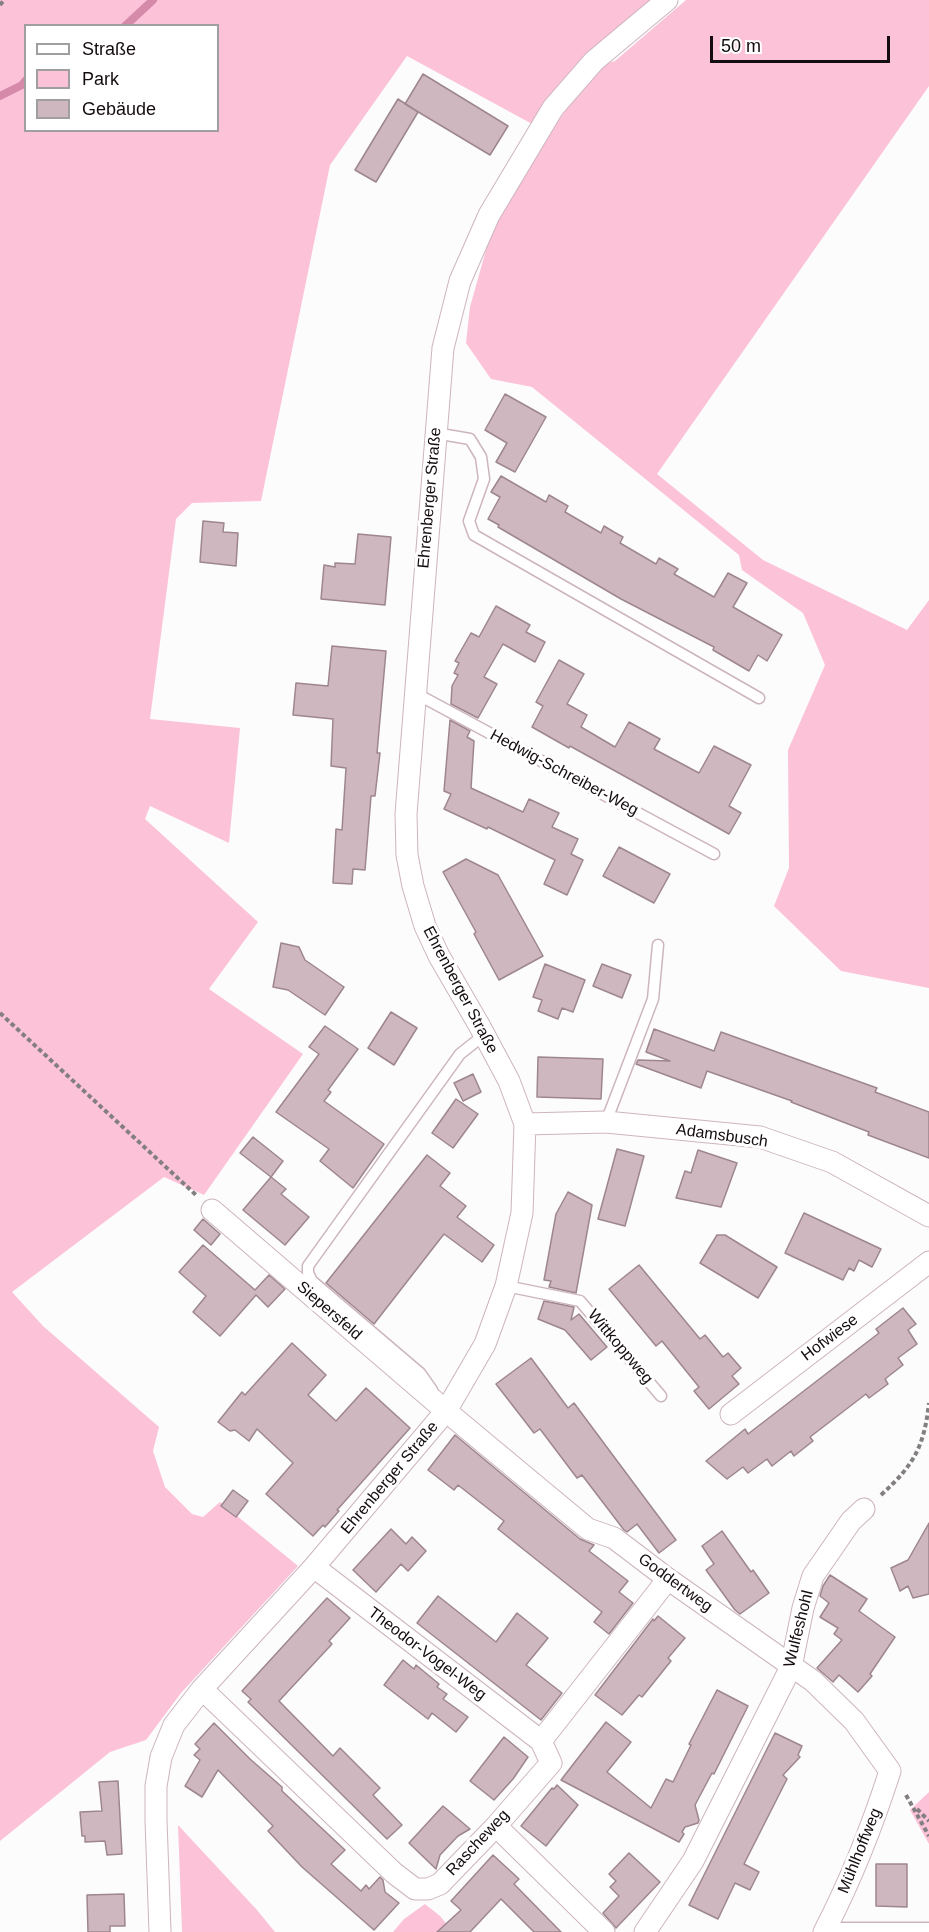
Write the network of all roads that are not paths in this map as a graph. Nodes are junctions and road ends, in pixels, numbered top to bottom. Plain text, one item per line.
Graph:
1 (667, 0) edge
2 (435, 433) junction
3 (415, 693) junction
4 (759, 698) dead end
5 (714, 854) dead end
6 (658, 945) dead end
7 (484, 1035) junction
8 (606, 1122) junction
9 (525, 1124) junction
10 (212, 1210) road end
11 (929, 1216) edge
12 (929, 1262) edge
13 (506, 1286) junction
14 (661, 1396) dead end
15 (446, 1411) junction
16 (731, 1414) dead end
17 (864, 1509) road end
18 (314, 1568) junction
19 (668, 1579) junction
20 (791, 1666) junction
21 (202, 1689) junction
22 (541, 1741) junction
23 (890, 1771) joint
24 (496, 1826) junction
25 (929, 1928) edge
26 (825, 1930) edge
27 (160, 1932) edge
28 (604, 1932) edge
29 (645, 1932) edge

1 - 2 street, Ehrenberger Straße
2 - 3 street, Ehrenberger Straße
2 - 4 lane
3 - 5 lane, Hedwig-Schreiber-Weg
3 - 7 street, Ehrenberger Straße
6 - 8 lane
7 - 9 street, Ehrenberger Straße
7 - 15 lane
8 - 9 street, Adamsbusch
8 - 11 street, Adamsbusch
9 - 13 street, Ehrenberger Straße
10 - 15 street, Siepersfeld
12 - 16 street, Hofwiese
13 - 14 lane, Wittkoppweg
13 - 15 street, Ehrenberger Straße
15 - 18 street, Ehrenberger Straße
15 - 19 street, Goddertweg
17 - 20 street, Wulfeshohl
18 - 21 street, Ehrenberger Straße
18 - 22 street, Theodor-Vogel-Weg
19 - 20 street, Goddertweg
19 - 22 street
20 - 23 street, Goddertweg
20 - 29 street, Wulfeshohl
21 - 24 street, Rascheweg
21 - 27 street, Ehrenberger Straße
22 - 24 street, Rascheweg
23 - 26 street, Mühlhoffweg
24 - 28 street
25 - 26 lane, Mühlhoffweg

